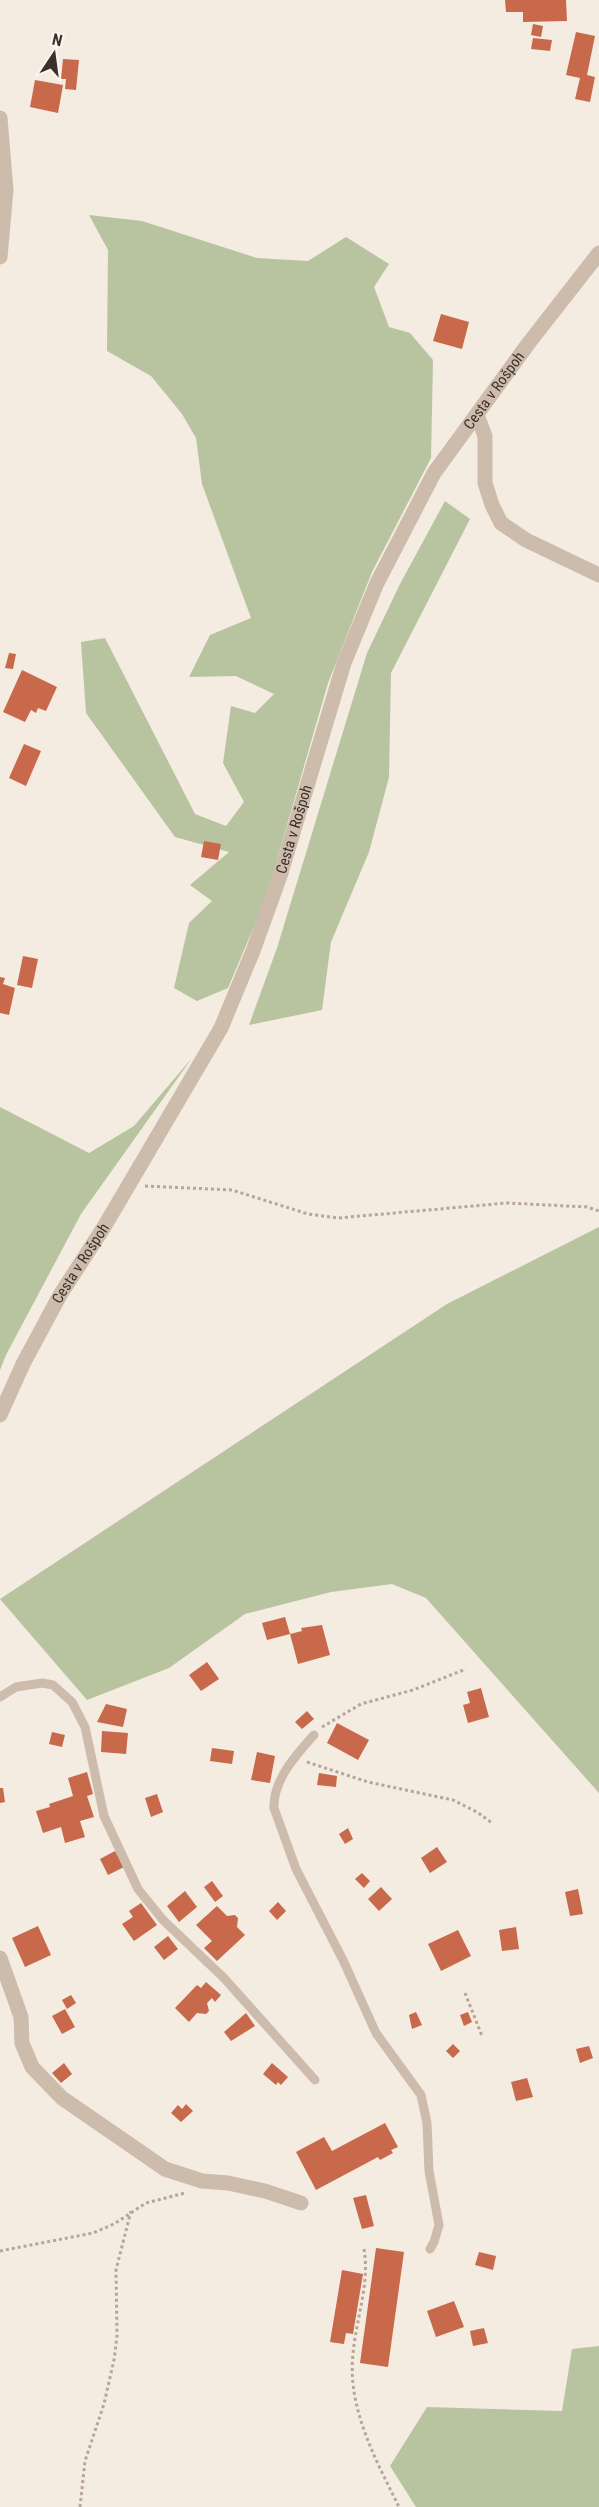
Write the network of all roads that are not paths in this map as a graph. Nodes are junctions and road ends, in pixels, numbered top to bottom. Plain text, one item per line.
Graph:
1 (0, 117) edge
2 (599, 253) edge
3 (0, 257) edge
4 (477, 415) junction
5 (599, 576) edge
6 (0, 1415) edge
7 (0, 1697) edge
8 (314, 1735) road end
9 (0, 1958) edge
10 (315, 2080) dead end
11 (301, 2203) dead end
12 (430, 2249) dead end

1 - 3 street
2 - 4 street, Cesta v Rošpoh
4 - 5 street
4 - 6 street, Cesta v Rošpoh
7 - 10 lane
8 - 12 lane
9 - 11 street

